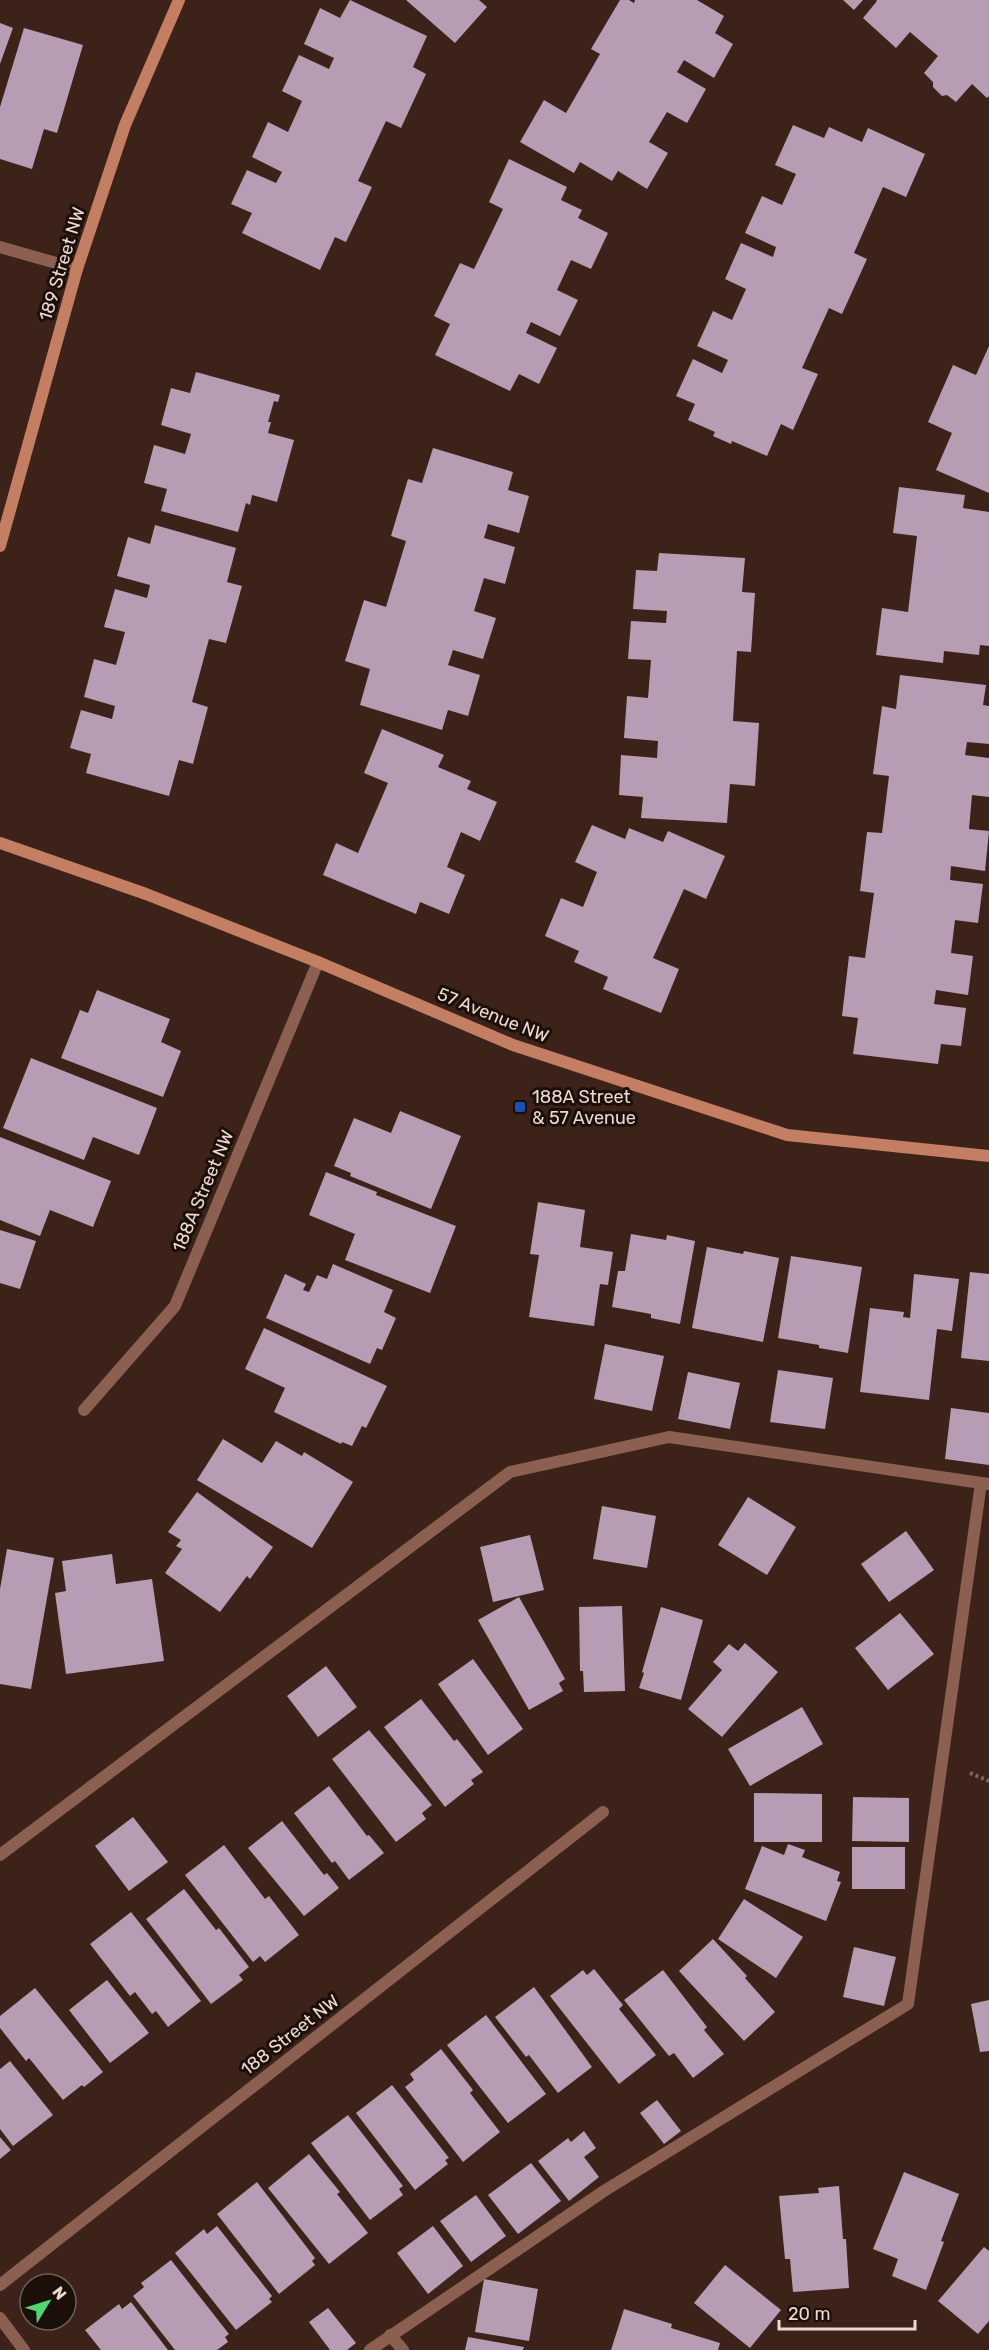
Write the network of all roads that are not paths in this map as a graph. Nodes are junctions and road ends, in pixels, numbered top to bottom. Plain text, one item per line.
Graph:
1 (179, 0) edge
2 (0, 247) edge
3 (77, 269) junction
4 (0, 546) edge
5 (0, 843) edge
6 (318, 962) junction
7 (989, 1156) edge
8 (84, 1410) dead end
9 (985, 1484) edge
10 (603, 1812) dead end
11 (0, 1856) edge
12 (0, 2285) edge
13 (0, 2318) edge
14 (390, 2335) junction
15 (24, 2350) edge
16 (370, 2350) edge
17 (403, 2350) edge

1 - 3 street, 189 Street NW
2 - 3 street
3 - 4 street, 189 Street NW
5 - 6 street, 57 Avenue NW
6 - 7 street, 57 Avenue NW
6 - 8 street, 188A Street NW
9 - 11 street
9 - 14 street
10 - 12 street, 188 Street NW
13 - 15 street
14 - 16 street
14 - 17 street

